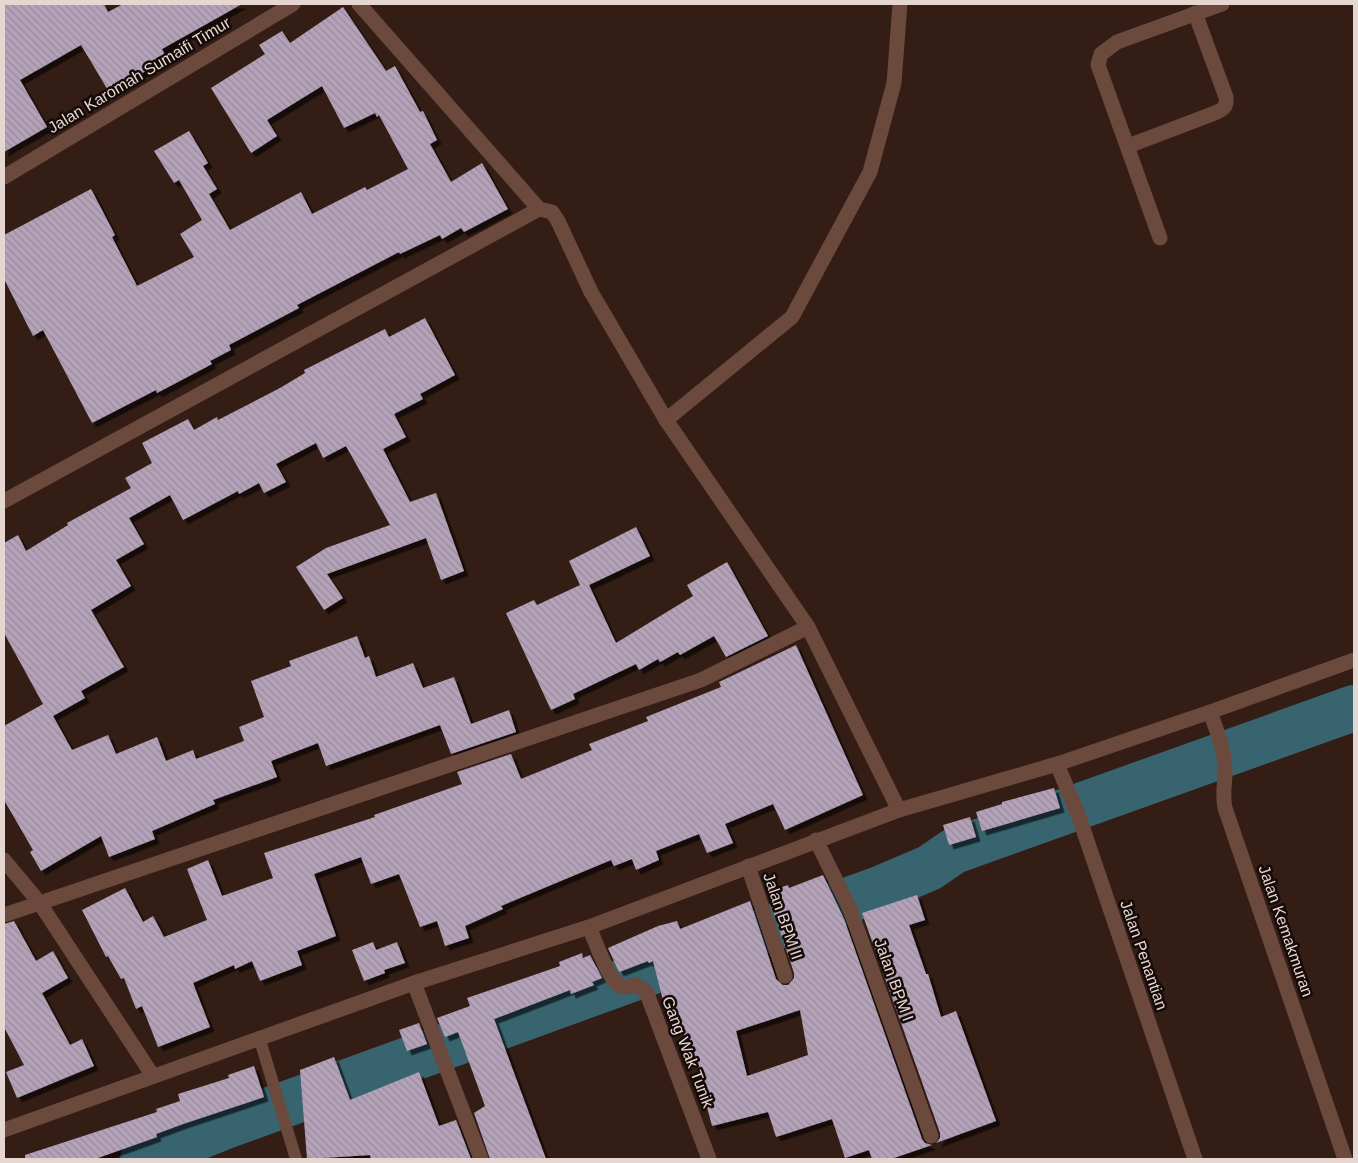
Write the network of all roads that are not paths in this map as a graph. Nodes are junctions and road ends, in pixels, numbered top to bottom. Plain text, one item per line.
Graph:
1 (293, 4) edge
2 (360, 4) edge
3 (900, 4) edge
4 (1222, 4) edge
5 (1195, 14) junction
6 (1128, 146) junction
7 (4, 177) edge
8 (539, 209) junction
9 (1160, 238) dead end
10 (666, 420) junction
11 (4, 502) edge
12 (808, 627) junction
13 (1354, 660) edge
14 (1210, 712) junction
15 (1057, 764) junction
16 (900, 810) junction
17 (816, 840) junction
18 (4, 860) edge
19 (748, 866) junction
20 (39, 902) junction
21 (4, 915) edge
22 (590, 927) junction
23 (785, 976) dead end
24 (414, 983) junction
25 (259, 1037) junction
26 (153, 1076) junction
27 (4, 1130) edge
28 (931, 1136) dead end
29 (296, 1159) edge
30 (481, 1159) edge
31 (709, 1159) edge
32 (1194, 1159) edge
33 (1345, 1159) edge

1 - 7 street, Jalan Karomah Sumaifi Timur
2 - 8 street
3 - 10 street
4 - 5 street
5 - 6 street
5 - 6 street
6 - 9 street
8 - 10 street
8 - 11 street
10 - 12 street
12 - 16 street
12 - 20 street
13 - 14 street
14 - 15 street
14 - 33 street, Jalan Kemakmuran
15 - 16 street
15 - 32 street, Jalan Penantian
16 - 17 street
17 - 19 street
17 - 28 street, Jalan BPM I
18 - 20 street
19 - 22 street
19 - 23 street, Jalan BPM II
20 - 21 street
20 - 26 street
22 - 24 street
22 - 31 street, Gang Wak Tunik
24 - 25 street
24 - 30 street
25 - 26 street
25 - 29 lane
26 - 27 street

